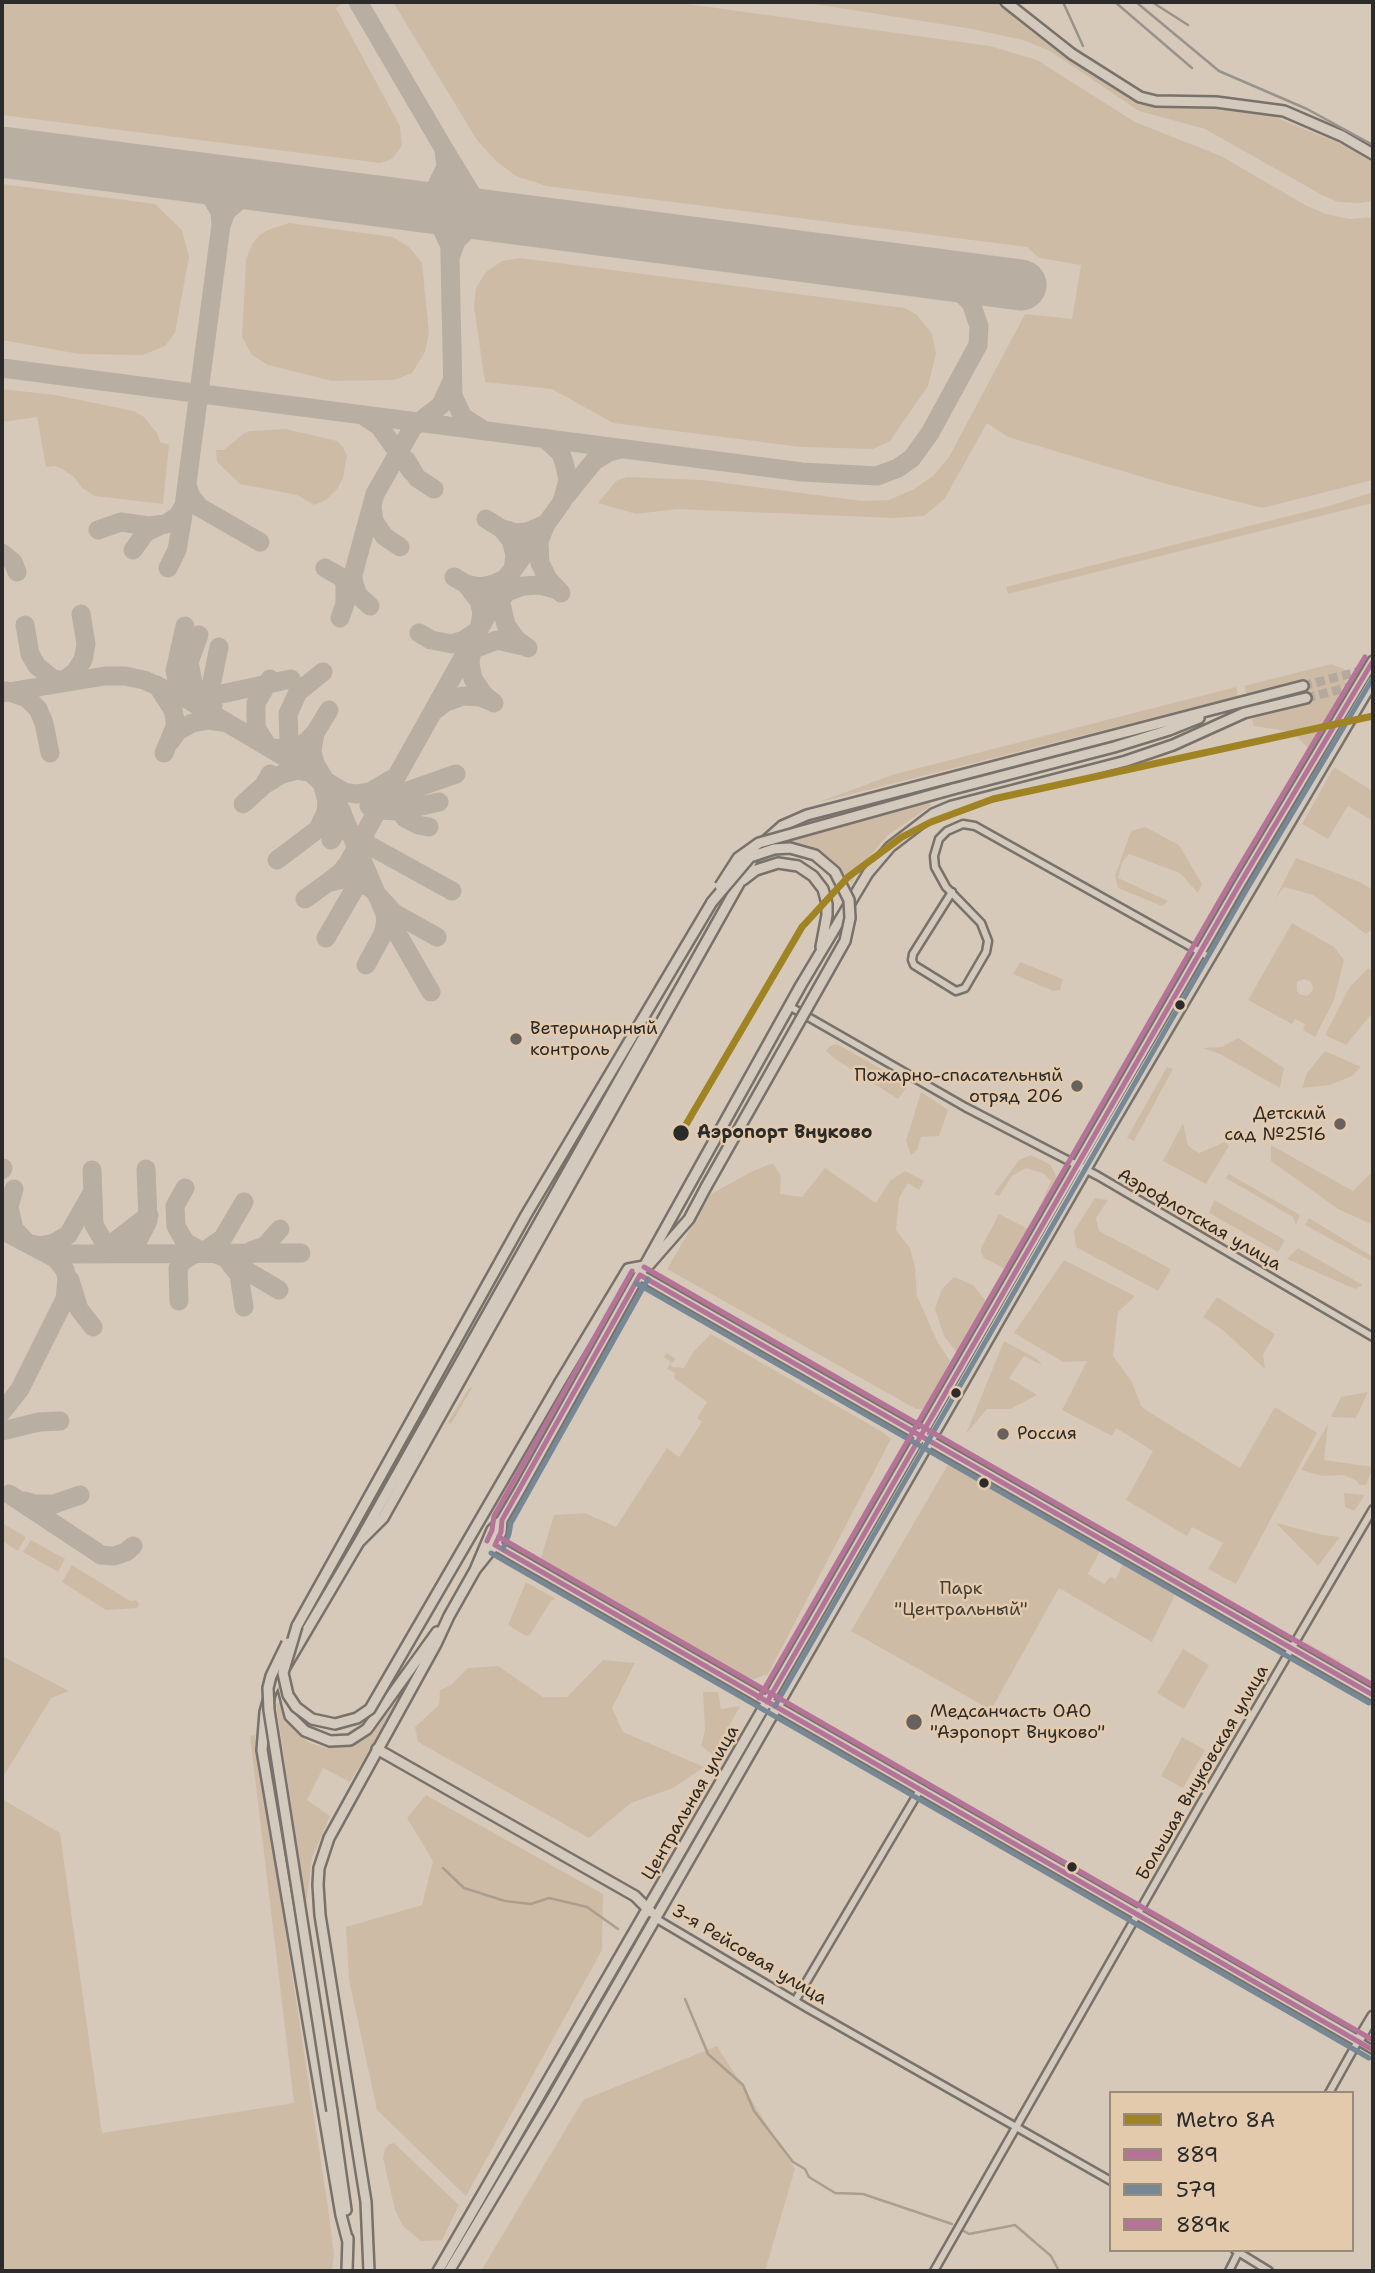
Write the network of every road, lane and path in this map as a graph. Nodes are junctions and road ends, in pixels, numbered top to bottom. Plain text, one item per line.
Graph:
1 (1006, 2) edge
2 (1373, 154) edge
3 (1373, 661) edge
4 (1373, 681) edge
5 (1303, 685) tunnel mouth
6 (1306, 698) tunnel mouth
7 (1229, 705) junction
8 (952, 892) junction
9 (730, 898) junction
10 (712, 902) junction
11 (819, 954) junction
12 (1205, 954) junction
13 (789, 1006) junction
14 (662, 1021) junction
15 (1081, 1168) junction
16 (537, 1223) junction
17 (539, 1240) junction
18 (642, 1271) junction
19 (1373, 1337) edge
20 (449, 1380) junction
21 (452, 1396) junction
22 (925, 1438) junction
23 (1373, 1508) edge
24 (502, 1520) junction
25 (359, 1542) junction
26 (495, 1545) junction
27 (475, 1570) junction
28 (449, 1616) junction
29 (297, 1626) junction
30 (1292, 1650) junction
31 (284, 1669) junction
32 (1373, 1695) edge
33 (767, 1702) junction
34 (777, 1707) junction
35 (377, 1749) junction
36 (921, 1788) junction
37 (649, 1907) junction
38 (1138, 1914) junction
39 (655, 1918) junction
40 (795, 2001) junction
41 (1373, 2016) edge
42 (1359, 2041) junction
43 (1373, 2050) edge
44 (1330, 2091) edge
45 (1016, 2128) junction
46 (1109, 2180) edge
47 (348, 2242) junction
48 (1238, 2252) edge
49 (1240, 2252) edge
50 (347, 2271) edge
51 (369, 2271) edge
52 (438, 2271) edge
53 (449, 2271) edge
54 (934, 2271) edge
55 (1229, 2271) edge
56 (1269, 2271) edge

1 - 2 main road
3 - 12 main road, Центральная улица
4 - 12 main road, Центральная улица
5 - 7 main road
6 - 11 main road
7 - 9 main road
7 - 10 main road, bridge
8 - 8 street
8 - 12 street
9 - 11 main road
9 - 14 main road
10 - 18 main road, bridge
10 - 29 main road
11 - 13 main road
12 - 15 main road, Центральная улица
13 - 15 street, Аэрофлотская улица
13 - 18 main road
14 - 16 main road
14 - 17 main road
15 - 19 street, Аэрофлотская улица
15 - 22 main road, Центральная улица
16 - 17 main road
16 - 20 main road
17 - 21 main road
18 - 22 main road
18 - 24 main road
18 - 29 main road, bridge
20 - 21 main road
20 - 25 main road
21 - 25 main road
22 - 30 main road
22 - 33 main road, Центральная улица
22 - 34 main road, Центральная улица
23 - 30 street, Большая Внуковская улица
24 - 26 main road
24 - 27 main road
25 - 31 main road
26 - 27 main road
26 - 33 main road
27 - 28 main road
28 - 31 main road
28 - 35 main road
29 - 47 main road, bridge
30 - 32 main road
30 - 38 street, Большая Внуковская улица
31 - 47 main road
33 - 34 main road
33 - 37 main road, Центральная улица
34 - 36 main road
34 - 39 main road, Центральная улица
35 - 37 main road, 3-я Рейсовая улица
35 - 51 main road
36 - 38 main road
36 - 40 street
37 - 39 main road, 3-я Рейсовая улица
37 - 52 main road, Центральная улица
38 - 42 main road
38 - 45 street, Большая Внуковская улица
39 - 40 street, 3-я Рейсовая улица
39 - 53 main road, Центральная улица
40 - 45 street, 3-я Рейсовая улица
41 - 42 main road
42 - 43 street
42 - 44 street
45 - 46 street, 3-я Рейсовая улица
45 - 54 street, Большая Внуковская улица
47 - 50 main road
48 - 55 street
49 - 56 street

